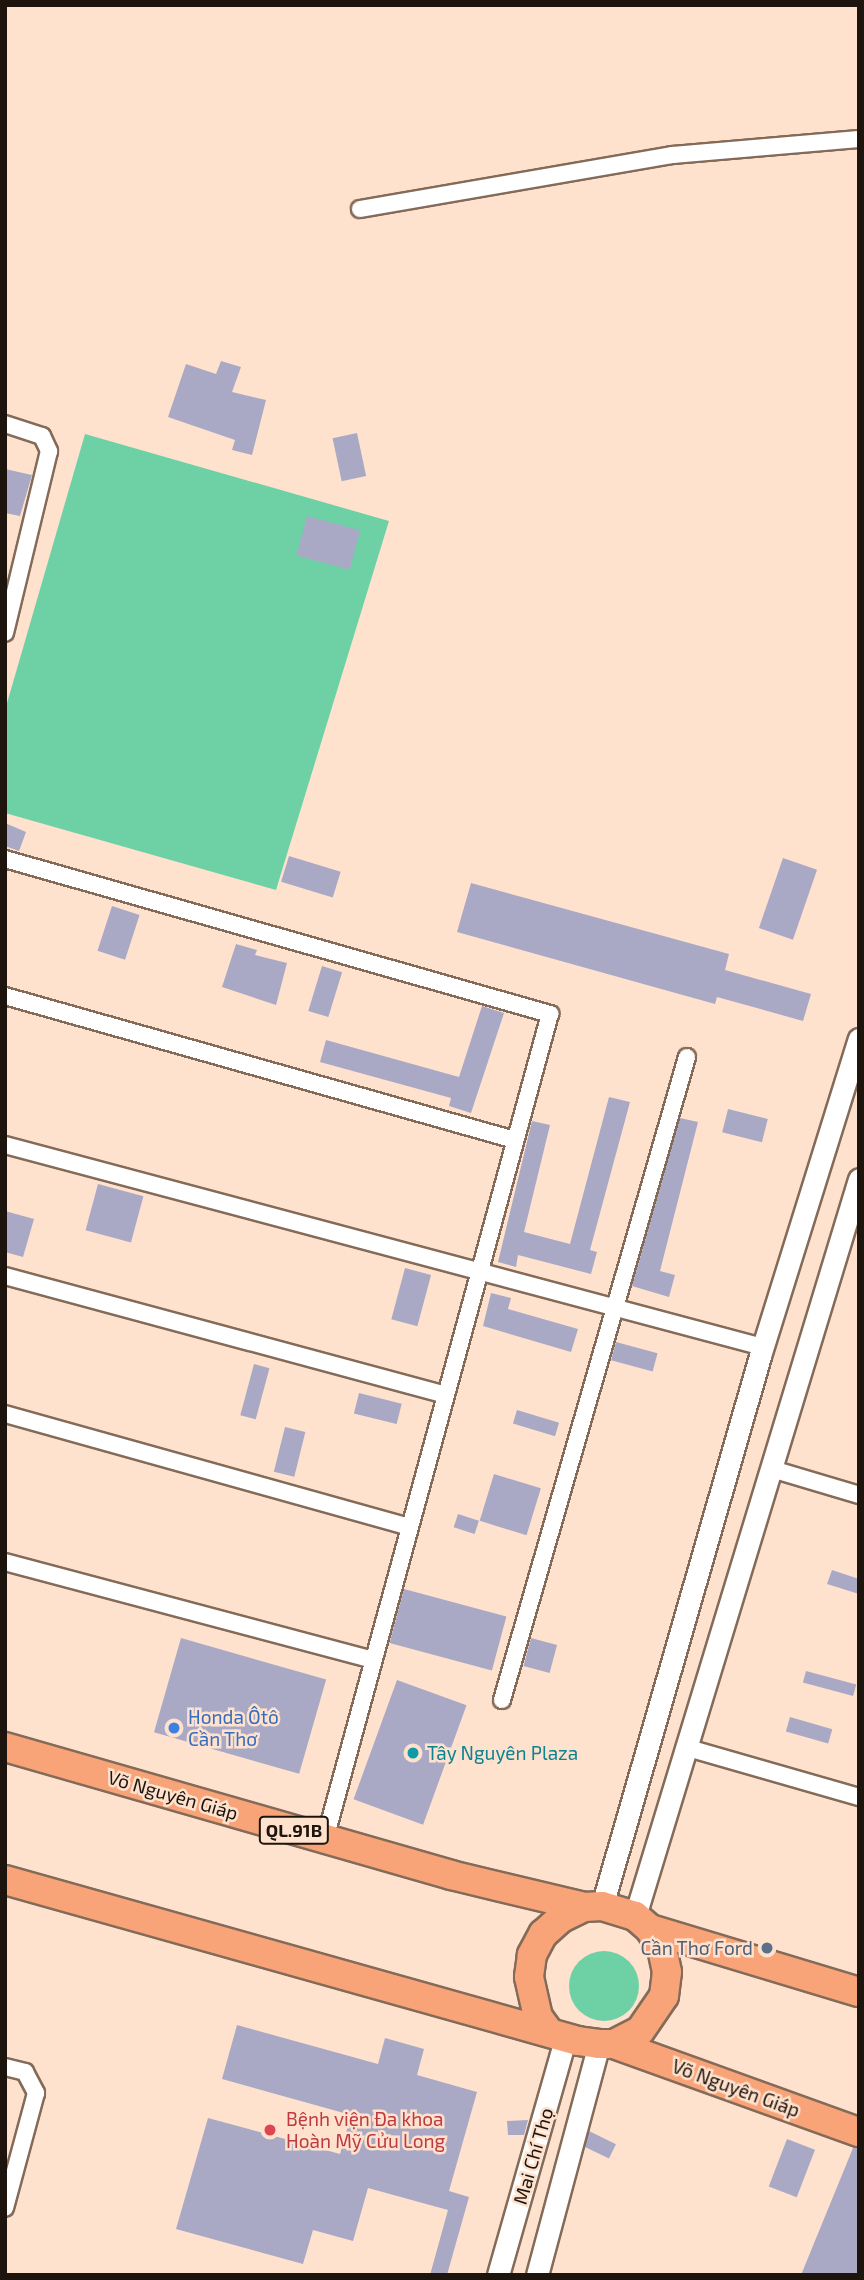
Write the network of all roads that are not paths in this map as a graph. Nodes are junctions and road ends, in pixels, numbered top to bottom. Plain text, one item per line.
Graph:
1 (859, 139) edge
2 (360, 209) dead end
3 (5, 424) edge
4 (5, 633) edge
5 (5, 859) edge
6 (5, 996) edge
7 (859, 1040) edge
8 (687, 1056) dead end
9 (515, 1140) junction
10 (5, 1145) edge
11 (859, 1180) edge
12 (478, 1274) junction
13 (5, 1276) edge
14 (614, 1308) junction
15 (763, 1346) junction
16 (446, 1395) junction
17 (5, 1413) edge
18 (772, 1469) junction
19 (859, 1495) edge
20 (410, 1527) junction
21 (5, 1562) edge
22 (373, 1660) junction
23 (502, 1700) dead end
24 (5, 1747) edge
25 (688, 1748) junction
26 (859, 1797) edge
27 (325, 1839) junction
28 (5, 1880) edge
29 (593, 1907) junction
30 (642, 1922) junction
31 (859, 1992) edge
32 (557, 2034) junction
33 (606, 2044) junction
34 (5, 2067) edge
35 (859, 2132) edge
36 (5, 2208) edge
37 (498, 2275) edge
38 (537, 2275) edge

1 - 2 street
3 - 4 street
5 - 9 street
6 - 9 street
7 - 15 street
8 - 14 street
9 - 12 street
10 - 12 street
11 - 18 street
12 - 14 street
12 - 16 street
13 - 16 street
14 - 15 street
14 - 23 street
15 - 29 street
16 - 20 street
17 - 20 street
18 - 19 street
18 - 25 street
20 - 22 street
21 - 22 street
22 - 27 street
24 - 27 highway, Võ Nguyên Giáp / QL.91B
25 - 26 street
25 - 30 street
27 - 29 highway, Võ Nguyên Giáp / QL.91B
28 - 32 highway
29 - 30 highway, QL.91B
29 - 32 highway
30 - 31 highway, QL.91B
30 - 33 highway
32 - 33 highway
32 - 37 street, Mai Chí Thọ
33 - 35 highway, Võ Nguyên Giáp
33 - 38 street, Mai Chí Thọ
34 - 36 street

